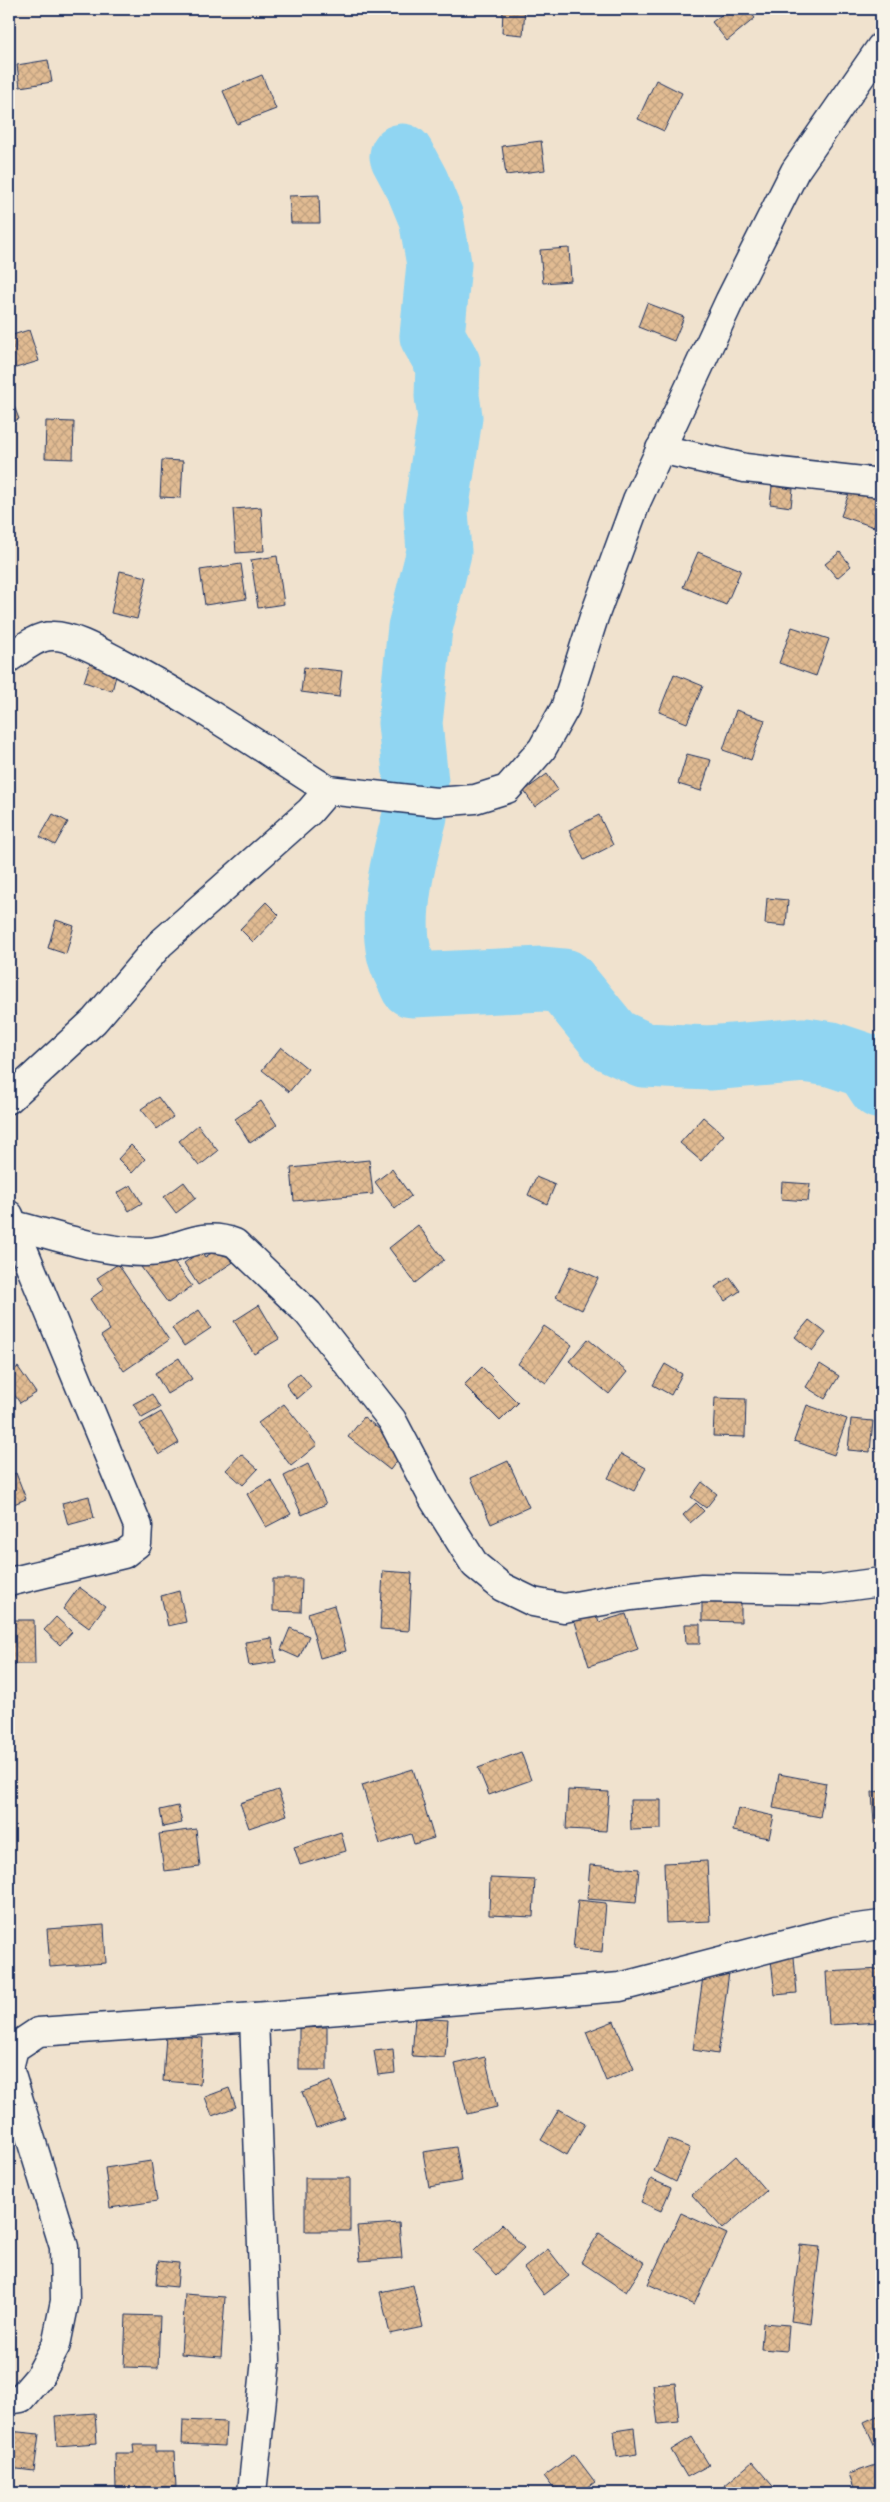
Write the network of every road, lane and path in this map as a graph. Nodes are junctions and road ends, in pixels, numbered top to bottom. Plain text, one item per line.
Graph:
1 (881, 47) edge
2 (660, 449) junction
3 (881, 483) edge
4 (9, 658) edge
5 (328, 790) junction
6 (9, 1100) edge
7 (11, 1220) edge
8 (9, 1582) edge
9 (881, 1582) edge
10 (881, 1925) edge
11 (254, 2017) junction
12 (9, 2400) edge
13 (252, 2493) edge

1 - 2 street
2 - 3 street
2 - 5 street
4 - 5 street
5 - 6 street
7 - 8 street
7 - 9 street
10 - 11 street
11 - 12 street
11 - 13 street

